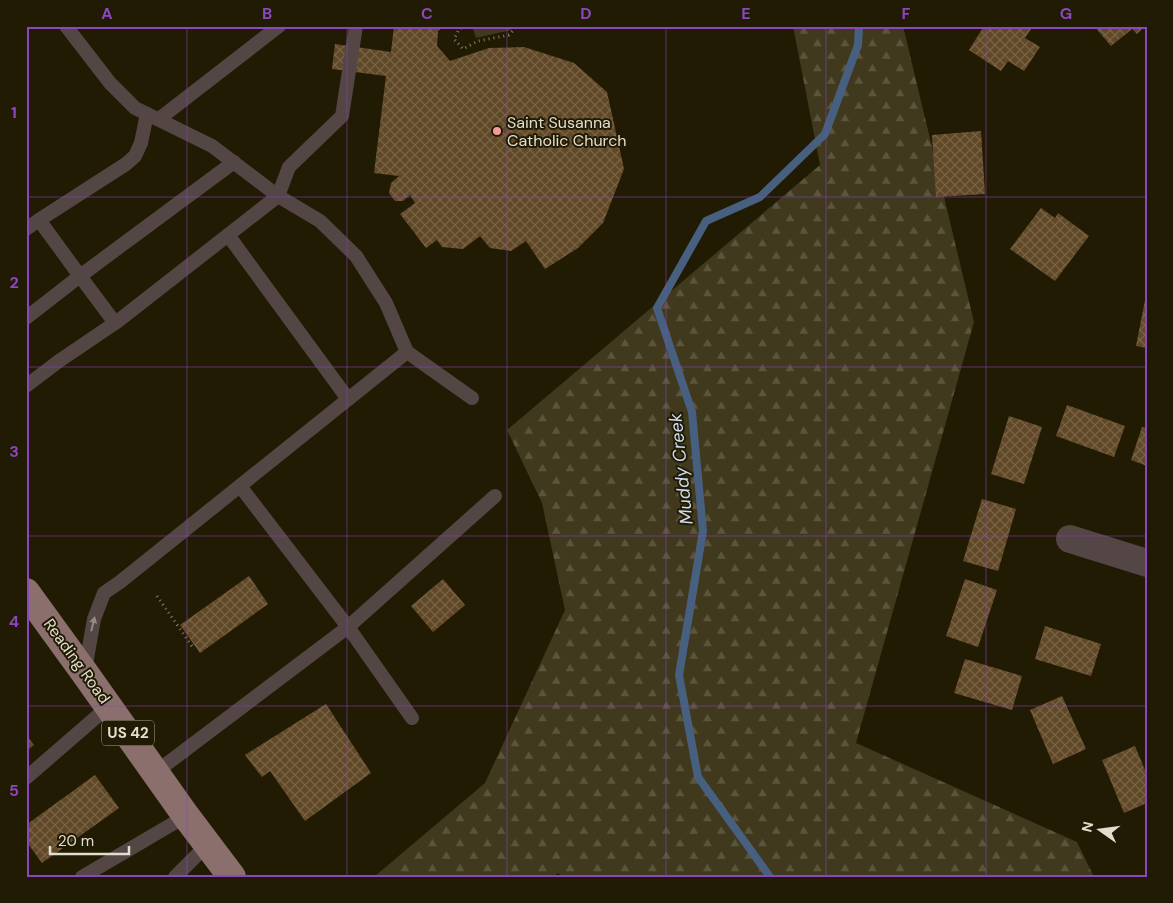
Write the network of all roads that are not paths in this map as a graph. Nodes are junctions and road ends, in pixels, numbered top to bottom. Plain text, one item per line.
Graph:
1 (66, 26) edge
2 (279, 26) edge
3 (356, 26) edge
4 (153, 117) junction
5 (234, 162) junction
6 (278, 196) junction
7 (39, 220) junction
8 (26, 229) edge
9 (228, 235) junction
10 (80, 276) junction
11 (26, 318) edge
12 (115, 323) junction
13 (407, 352) junction
14 (26, 386) edge
15 (472, 398) dead end
16 (348, 399) junction
17 (240, 486) junction
18 (495, 496) dead end
19 (1070, 539) dead end
20 (1147, 563) edge
21 (26, 592) edge
22 (348, 627) junction
23 (84, 672) junction
24 (109, 706) junction
25 (412, 718) dead end
26 (156, 772) junction
27 (26, 778) edge
28 (186, 816) junction
29 (208, 844) junction
30 (82, 877) edge
31 (175, 877) edge
32 (232, 877) edge

1 - 4 lane
2 - 4 lane
3 - 6 lane
4 - 5 lane
4 - 7 lane
5 - 6 lane
5 - 10 lane
6 - 9 lane
6 - 13 lane
7 - 8 lane
7 - 10 lane
9 - 12 lane
9 - 16 lane
10 - 11 lane
10 - 12 lane
12 - 14 lane
13 - 15 lane
13 - 16 lane
16 - 17 lane
17 - 22 lane
23 -> 17 lane
18 - 22 lane
19 - 20 street
21 - 23 main road, Reading Road / US 42
22 - 25 lane
22 - 26 lane
23 - 24 main road, Reading Road / US 42
24 - 26 main road, Reading Road / US 42
24 - 27 lane
26 - 28 main road, Reading Road / US 42
28 - 29 main road, Reading Road / US 42
28 - 30 lane
29 - 31 lane
29 - 32 main road, Reading Road / US 42

